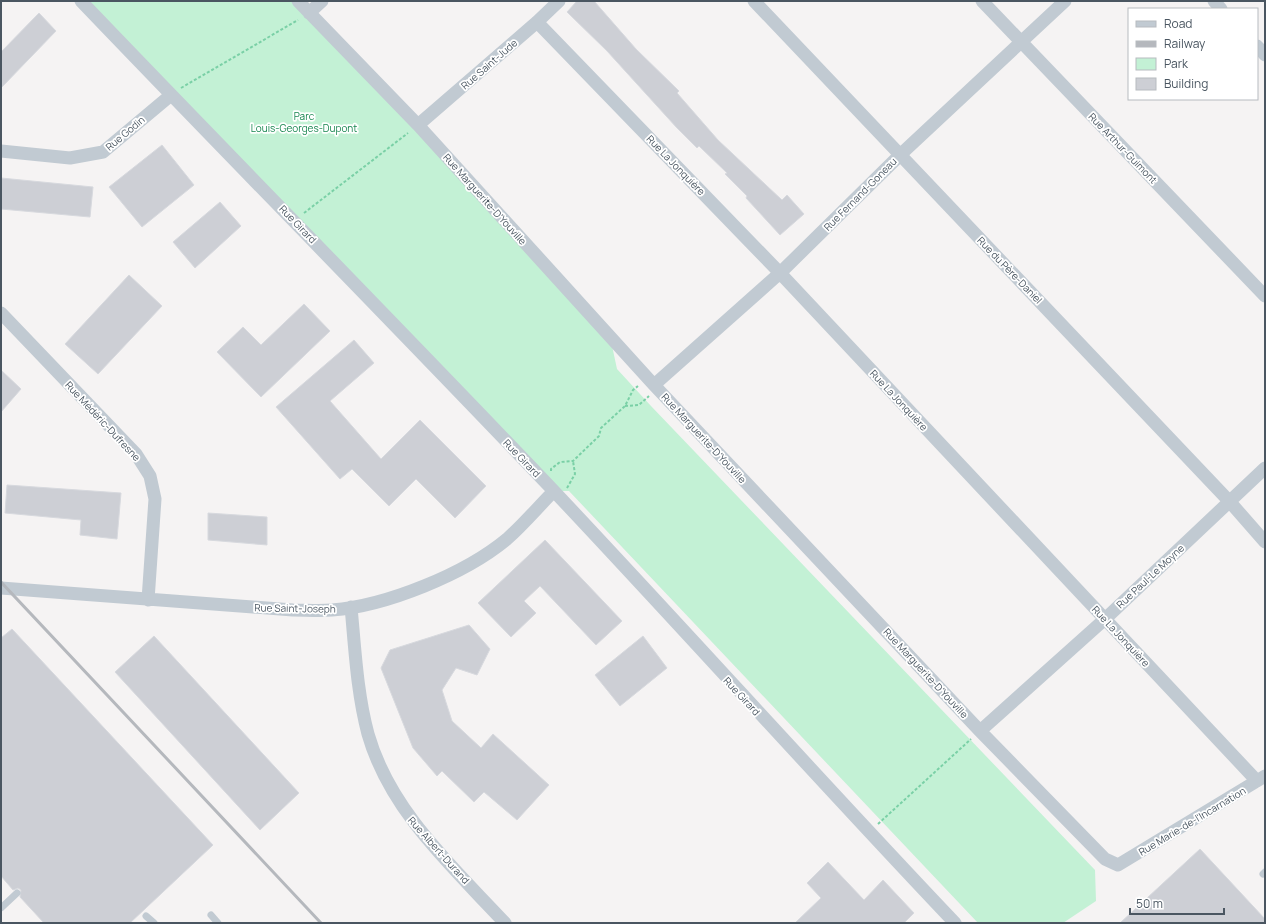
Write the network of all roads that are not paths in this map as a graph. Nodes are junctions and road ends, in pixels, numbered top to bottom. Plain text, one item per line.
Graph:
1 (81, 1) edge
2 (298, 1) edge
3 (322, 1) edge
4 (559, 1) edge
5 (754, 1) edge
6 (982, 1) edge
7 (1065, 1) edge
8 (310, 13) junction
9 (537, 22) junction
10 (1022, 42) junction
11 (1258, 47) edge
12 (1265, 55) edge
13 (171, 95) junction
14 (418, 125) junction
15 (1, 152) edge
16 (900, 155) junction
17 (780, 272) junction
18 (1265, 296) edge
19 (1, 313) edge
20 (654, 385) junction
21 (1265, 468) edge
22 (554, 491) junction
23 (1230, 502) junction
24 (1265, 542) edge
25 (1, 588) edge
26 (148, 600) junction
27 (350, 607) junction
28 (1105, 619) junction
29 (980, 730) junction
30 (1261, 779) edge
31 (1118, 865) joint
32 (17, 893) dead end
33 (1, 908) edge
34 (211, 915) dead end
35 (146, 916) dead end
36 (951, 922) edge
37 (154, 923) edge
38 (218, 923) edge
39 (505, 923) edge

1 - 13 street, Rue Girard
2 - 8 street, Rue Marguerite-D'Youville
3 - 8 street
4 - 9 street, Rue Saint-Jude
5 - 16 street, Rue du Père-Daniel
6 - 10 street, Rue Arthur-Guimont
7 - 10 street, Rue Fernand-Goneau
8 - 14 street, Rue Marguerite-D'Youville
9 - 14 street, Rue Saint-Jude
9 - 17 street, Rue La Jonquière
10 - 16 street, Rue Fernand-Goneau
10 - 18 street, Rue Arthur-Guimont
11 - 12 street
13 - 15 street, Rue Godin
13 - 22 street, Rue Girard
14 - 20 street, Rue Marguerite-D'Youville
16 - 17 street, Rue Fernand-Goneau
16 - 23 street, Rue du Père-Daniel
17 - 20 street, Rue Fernand-Goneau
17 - 28 street, Rue La Jonquière
19 - 26 street, Rue Médéric-Dufresne
20 - 29 street, Rue Marguerite-D'Youville
21 - 23 street, Rue Paul-Le Moyne
22 - 27 street, Rue Saint-Joseph
22 - 36 street, Rue Girard
23 - 24 street, Rue du Père-Daniel
23 - 28 street, Rue Paul-Le Moyne
25 - 26 street, Rue Saint-Joseph
26 - 27 street, Rue Saint-Joseph
27 - 39 street, Rue Albert-Durand
28 - 29 street, Rue Paul-Le Moyne
28 - 30 street, Rue La Jonquière
29 - 31 street, Rue Marguerite-D'Youville
30 - 31 street, Rue Marie-de-l'Incarnation
32 - 33 lane
34 - 38 lane
35 - 37 lane

